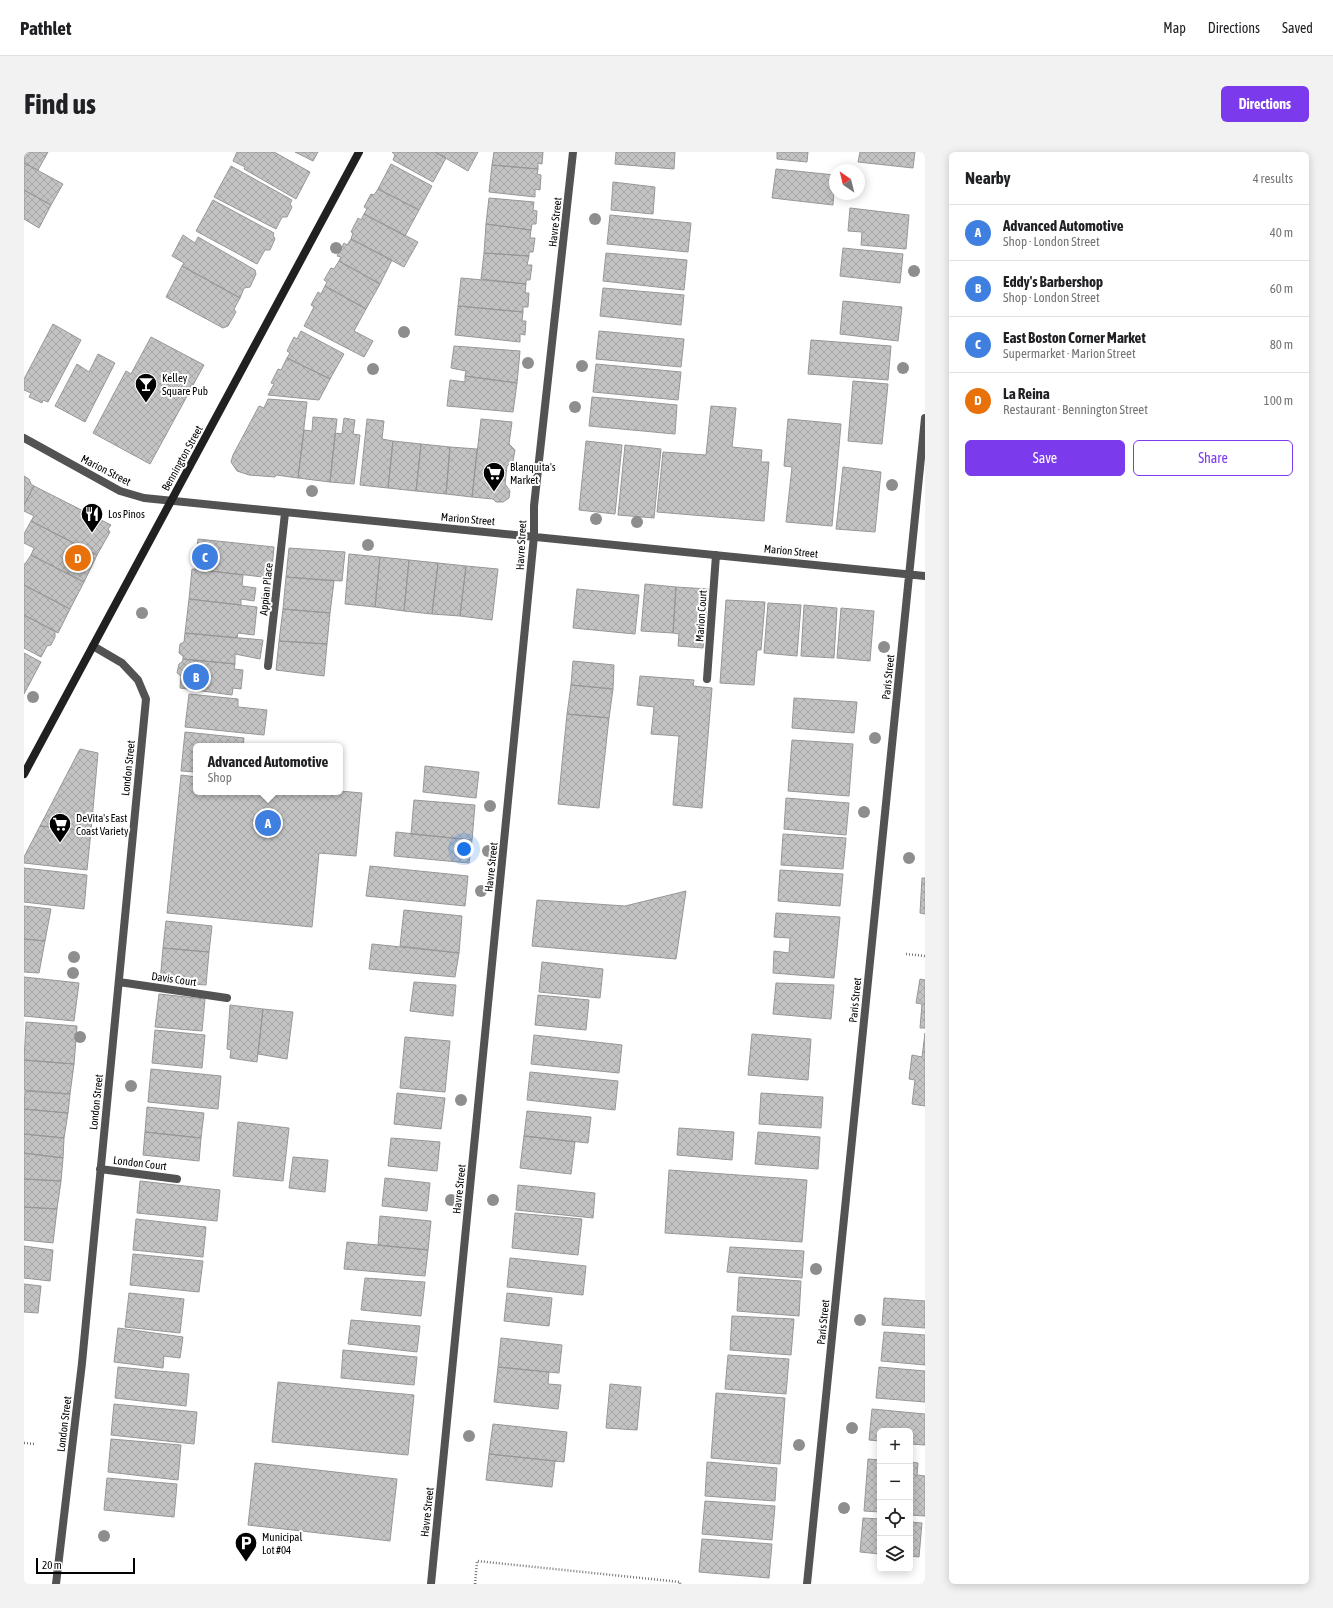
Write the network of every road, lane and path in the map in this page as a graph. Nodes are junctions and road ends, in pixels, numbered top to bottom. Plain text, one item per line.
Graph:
1 (359, 152) edge
2 (574, 152) edge
3 (925, 418) edge
4 (24, 438) edge
5 (171, 501) junction
6 (285, 513) junction
7 (534, 536) junction
8 (716, 554) junction
9 (910, 574) junction
10 (925, 576) edge
11 (93, 646) junction
12 (268, 666) dead end
13 (707, 679) dead end
14 (24, 774) edge
15 (906, 954) dead end
16 (925, 956) edge
17 (118, 982) junction
18 (227, 998) dead end
19 (100, 1169) junction
20 (177, 1179) dead end
21 (24, 1443) edge
22 (35, 1444) dead end
23 (680, 1583) edge
24 (56, 1584) edge
25 (431, 1584) edge
26 (475, 1584) edge
27 (807, 1584) edge

1 - 5 main road, Bennington Street
2 - 7 street, Havre Street
3 - 9 street, Paris Street
4 - 5 street, Marion Street
5 - 6 street, Marion Street
5 - 11 main road, Bennington Street
6 - 7 street, Marion Street
6 - 12 street, Appian Place
7 - 8 street, Marion Street
7 - 25 street, Havre Street
8 - 9 street, Marion Street
8 - 13 street, Marion Court
9 - 10 street, Marion Street
9 - 27 street, Paris Street
11 - 14 main road, Bennington Street
11 - 17 street, London Street
15 - 16 path
17 - 18 street, Davis Court
17 - 19 street, London Street
19 - 20 street, London Court
19 - 24 street, London Street
21 - 22 path
23 - 26 path

